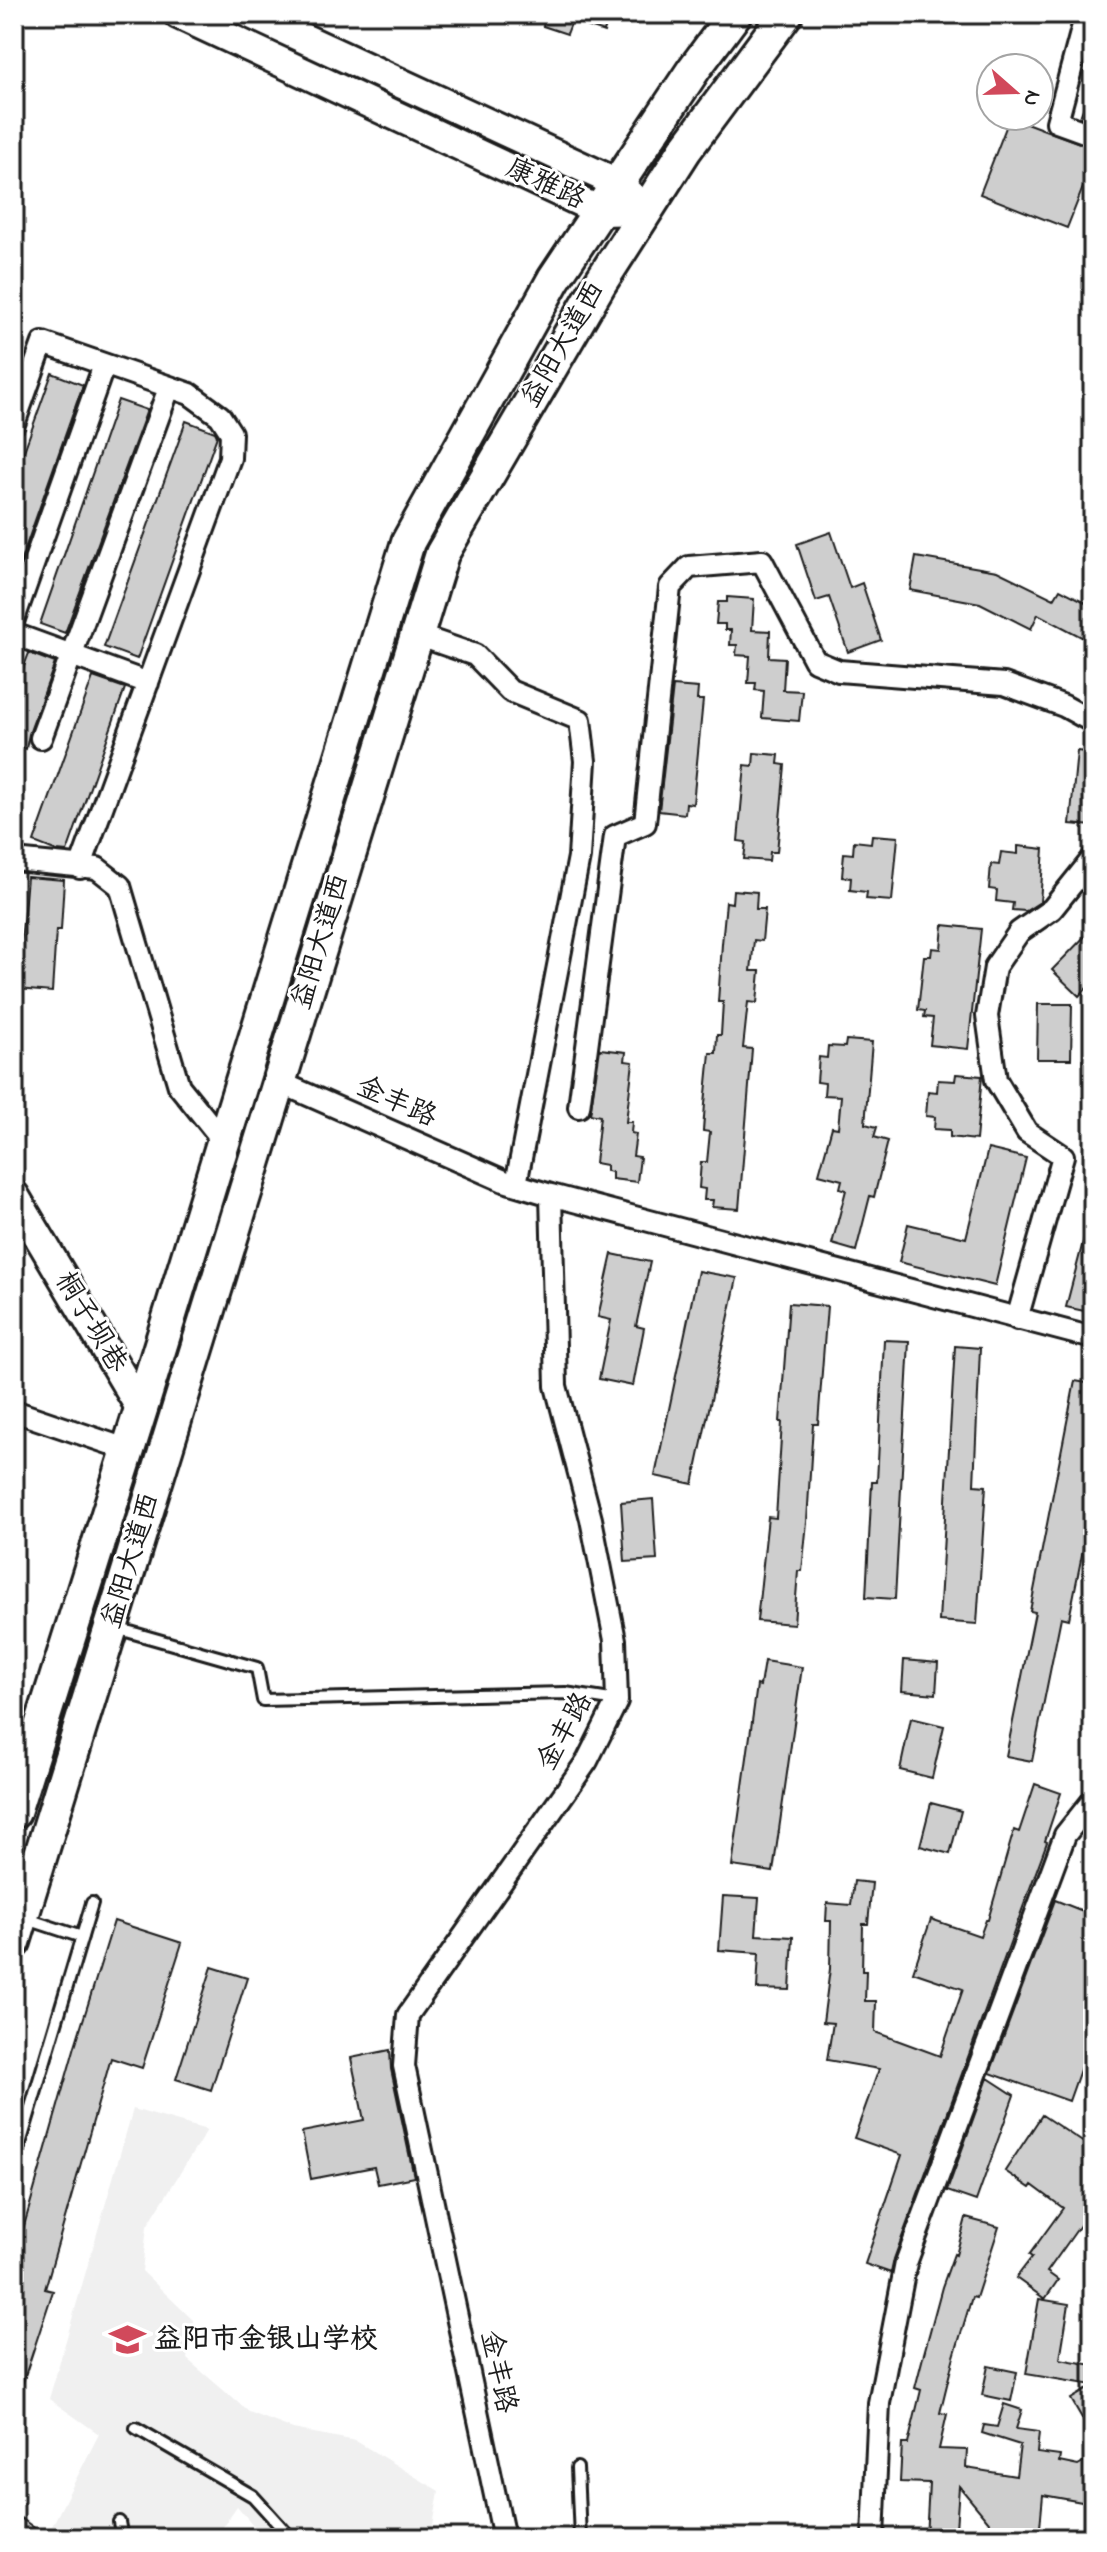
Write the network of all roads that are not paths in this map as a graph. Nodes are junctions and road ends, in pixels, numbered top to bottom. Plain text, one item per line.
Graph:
1 (178, 14) edge
2 (251, 14) edge
3 (735, 14) edge
4 (786, 14) edge
5 (1086, 14) edge
6 (1093, 135) edge
7 (617, 183) junction
8 (646, 210) junction
9 (600, 211) junction
10 (104, 365) junction
11 (169, 388) junction
12 (14, 424) edge
13 (14, 619) edge
14 (14, 634) edge
15 (417, 635) junction
16 (72, 655) junction
17 (148, 683) junction
18 (1093, 722) edge
19 (41, 738) dead end
20 (1093, 858) edge
21 (14, 860) edge
22 (80, 868) junction
23 (279, 1082) junction
24 (579, 1107) dead end
25 (224, 1142) junction
26 (516, 1184) junction
27 (14, 1195) edge
28 (551, 1195) junction
29 (1017, 1319) junction
30 (1093, 1338) edge
31 (141, 1409) junction
32 (14, 1411) edge
33 (129, 1450) junction
34 (112, 1627) junction
35 (617, 1701) junction
36 (1093, 1800) edge
37 (14, 1809) edge
38 (92, 1903) dead end
39 (18, 1929) edge
40 (82, 1937) junction
41 (14, 2164) edge
42 (136, 2428) dead end
43 (577, 2468) dead end
44 (119, 2522) dead end
45 (122, 2538) edge
46 (291, 2538) edge
47 (504, 2538) edge
48 (580, 2538) edge
49 (873, 2538) edge

1 - 9 main road, 康雅路
2 - 7 main road, 康雅路
3 - 7 main road, 益阳大道西
4 - 8 main road, 益阳大道西
5 - 6 street
7 - 8 main road, 康雅路
7 - 9 main road, 益阳大道西
8 - 9 main road, 康雅路
8 - 15 main road, 益阳大道西
9 - 25 main road, 益阳大道西
10 - 11 street
10 - 12 street
10 - 13 street
11 - 16 street
11 - 17 street
14 - 16 street
15 - 23 main road, 益阳大道西
15 - 26 street
16 - 17 street
16 - 19 street
17 - 22 street
18 - 24 street
20 - 29 street
21 - 22 street
22 - 25 street
23 - 26 street, 金丰路
23 - 34 main road, 益阳大道西
25 - 31 main road, 益阳大道西
26 - 28 street, 金丰路
27 - 31 main road, 桐子坝巷
28 - 29 street
28 - 35 street, 金丰路
29 - 30 street
31 - 33 main road, 益阳大道西
32 - 33 street
33 - 37 main road, 益阳大道西
34 - 35 lane
34 - 39 main road, 益阳大道西
35 - 47 street, 金丰路
36 - 49 street
38 - 40 lane
39 - 40 lane
40 - 41 lane
42 - 46 lane
43 - 48 lane
44 - 45 lane

